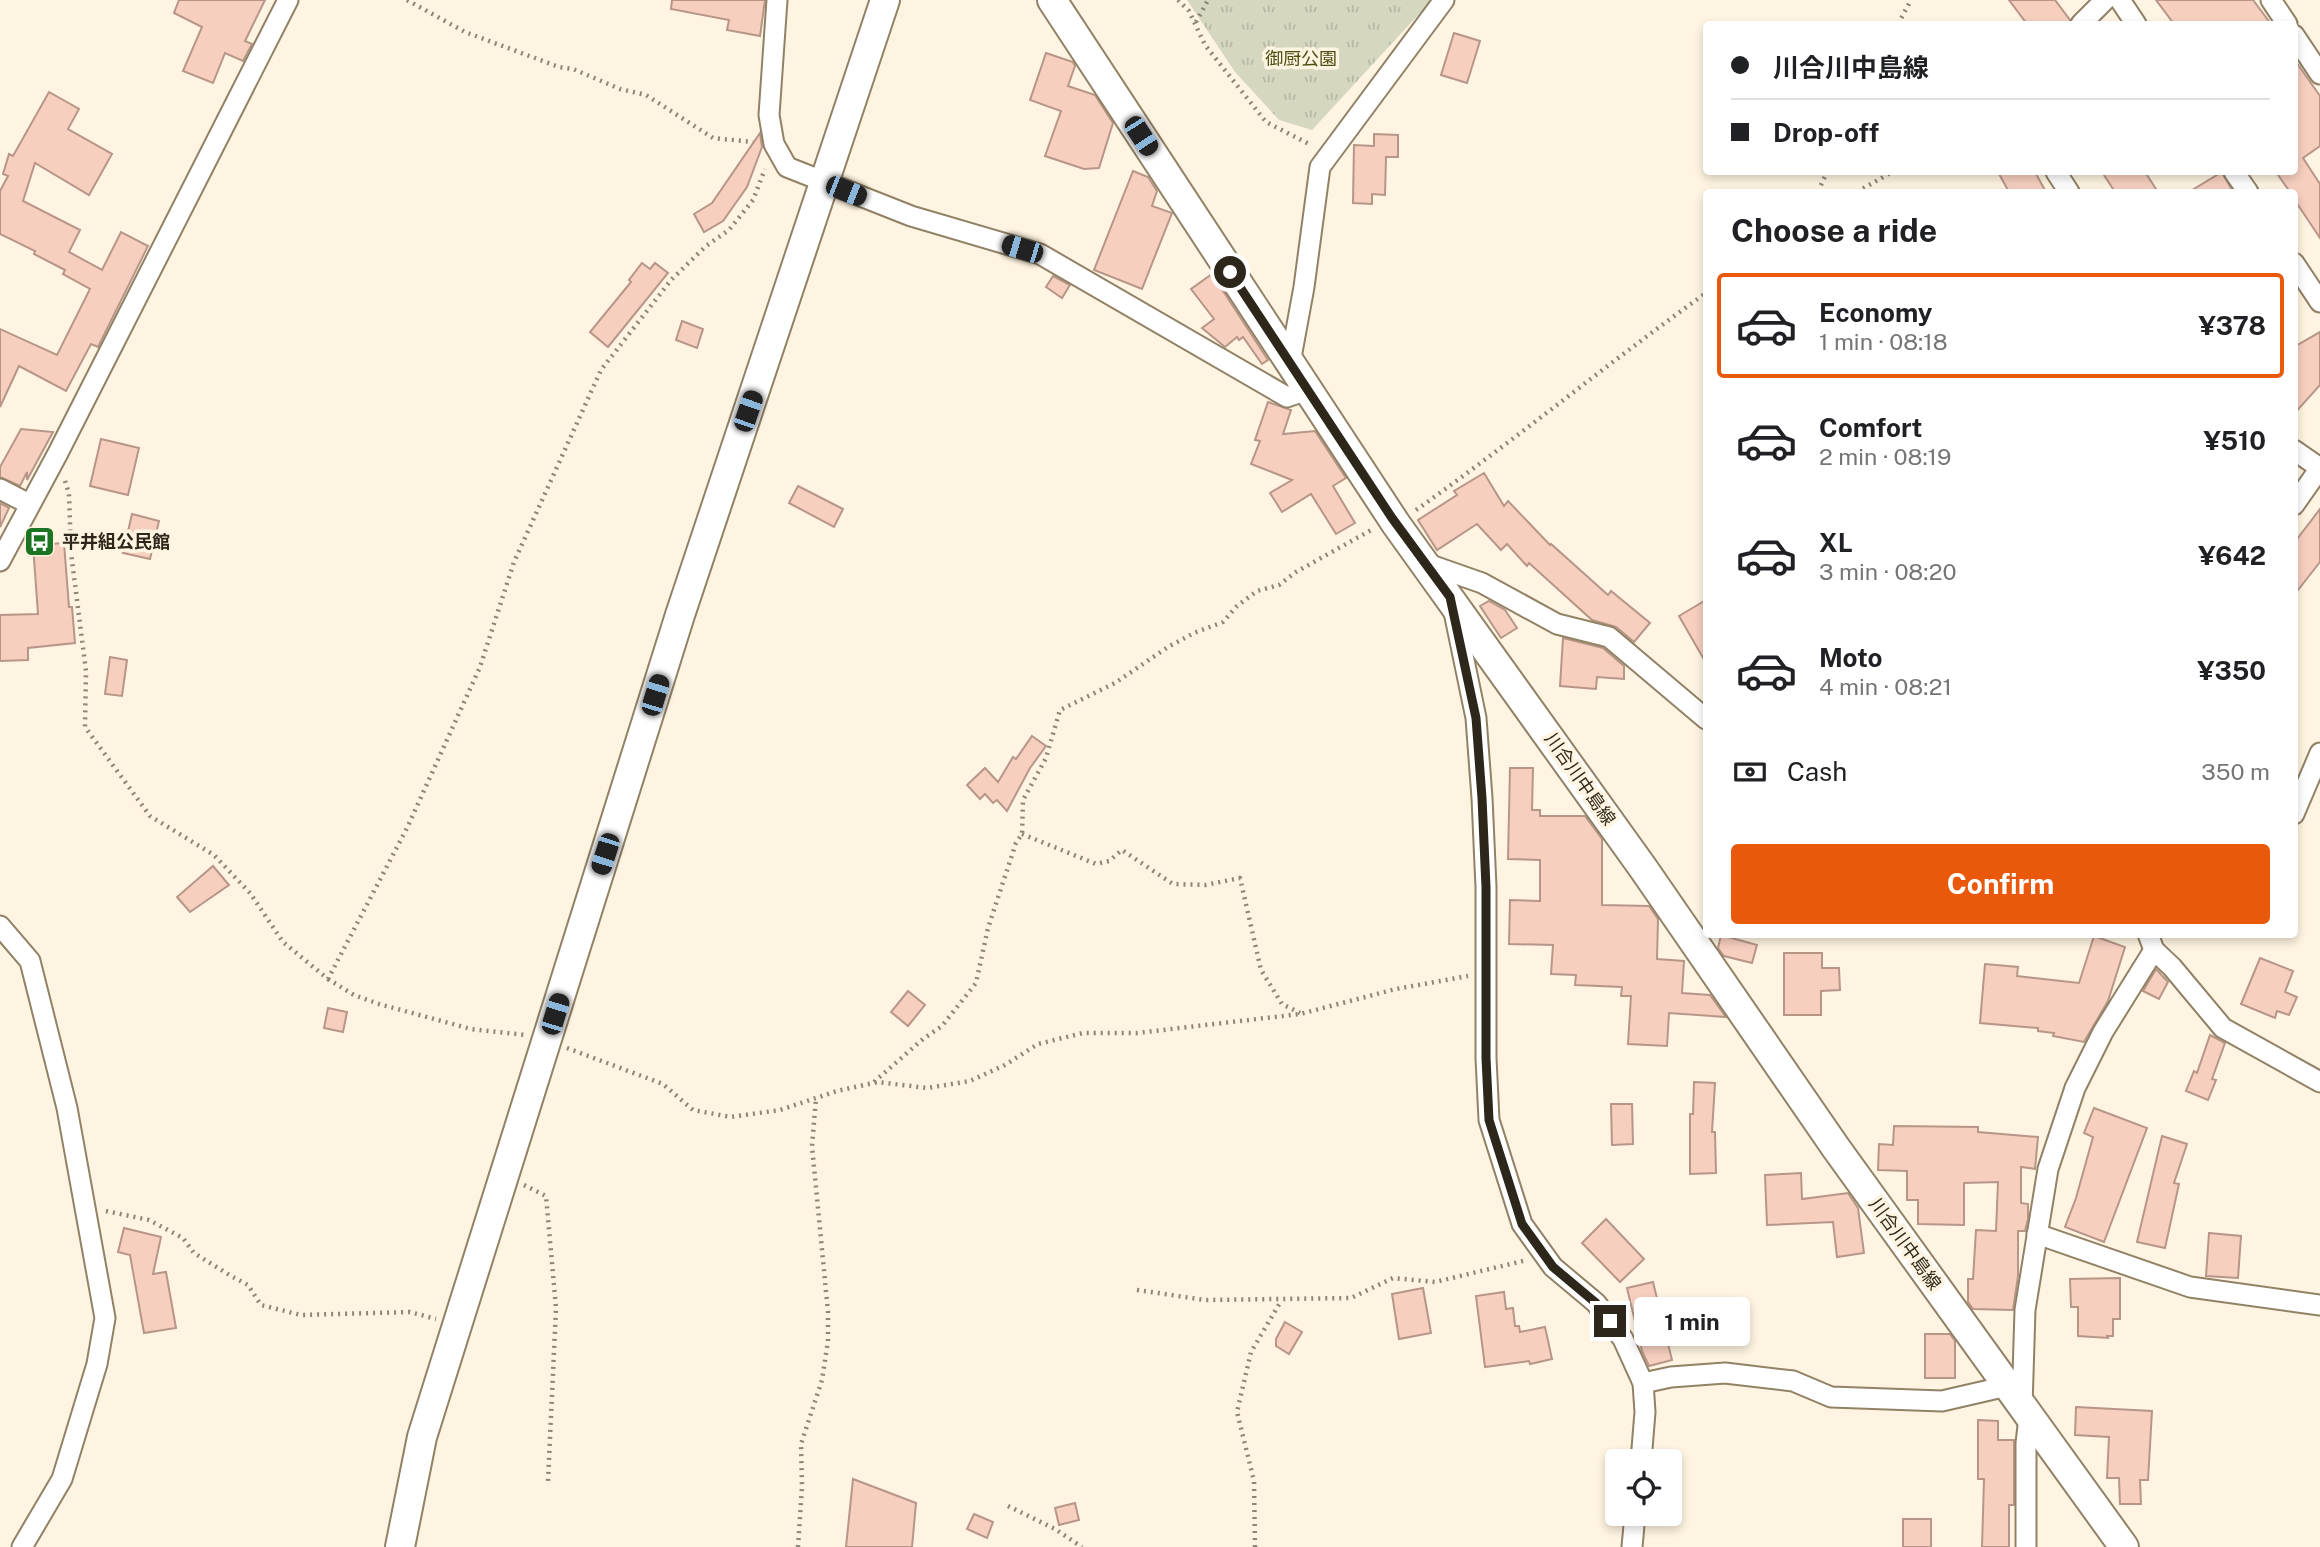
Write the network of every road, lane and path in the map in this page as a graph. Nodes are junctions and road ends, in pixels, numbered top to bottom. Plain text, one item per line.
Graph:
1 (288, 0) edge
2 (407, 0) edge
3 (777, 0) edge
4 (885, 0) edge
5 (1052, 0) edge
6 (1178, 0) edge
7 (1208, 0) edge
8 (1444, 0) edge
9 (1911, 0) edge
10 (2105, 0) edge
11 (2120, 0) edge
12 (2271, 0) edge
13 (1900, 21) edge
14 (2084, 21) edge
15 (2134, 21) edge
16 (2285, 21) edge
17 (1195, 22) junction
18 (2298, 42) edge
19 (2320, 74) edge
20 (774, 144) junction
21 (1331, 152) junction
22 (1887, 175) edge
23 (825, 182) junction
24 (1862, 189) edge
25 (2298, 269) edge
26 (1703, 294) edge
27 (2320, 302) edge
28 (1290, 363) junction
29 (1307, 390) junction
30 (58, 453) junction
31 (2298, 453) edge
32 (2320, 468) edge
33 (0, 489) edge
34 (2298, 499) edge
35 (29, 504) junction
36 (1394, 521) junction
37 (0, 561) edge
38 (1425, 563) junction
39 (1450, 597) junction
40 (1703, 716) edge
41 (2320, 753) edge
42 (2298, 805) edge
43 (1022, 834) junction
44 (0, 926) edge
45 (2151, 942) edge
46 (1486, 973) junction
47 (328, 979) junction
48 (1300, 1014) junction
49 (547, 1041) junction
50 (2320, 1082) edge
51 (872, 1083) junction
52 (816, 1098) junction
53 (503, 1178) junction
54 (86, 1209) junction
55 (2037, 1234) junction
56 (1545, 1256) junction
57 (1137, 1290) dead end
58 (1282, 1300) junction
59 (2320, 1305) edge
60 (457, 1325) junction
61 (1643, 1383) junction
62 (2019, 1404) junction
63 (1642, 1449) edge
64 (548, 1481) dead end
65 (1008, 1506) dead end
66 (1634, 1526) edge
67 (22, 1547) edge
68 (400, 1547) edge
69 (798, 1547) edge
70 (1082, 1547) edge
71 (1255, 1547) edge
72 (1632, 1547) edge
73 (2026, 1547) edge
74 (2124, 1547) edge

1 - 30 street
2 - 20 path
3 - 20 street
4 - 23 main road
5 - 28 main road, 川合川中島線
6 - 17 path
7 - 17 path
8 - 21 street
9 - 13 path
10 - 14 street
11 - 15 street
12 - 16 street
17 - 21 path
18 - 19 street
20 - 23 street
20 - 47 path
21 - 28 street
22 - 24 path
23 - 29 street
23 - 49 main road
25 - 27 street
26 - 36 path
28 - 29 main road, 川合川中島線
29 - 36 main road, 川合川中島線
30 - 35 street
30 - 47 path
31 - 32 street
32 - 34 street
33 - 35 street
35 - 37 street
36 - 38 main road, 川合川中島線
36 - 43 path
38 - 39 main road, 川合川中島線
38 - 40 street
39 - 46 street
39 - 62 main road, 川合川中島線
41 - 42 street
43 - 48 path
43 - 51 path
44 - 54 street
45 - 50 street
45 - 55 street
46 - 48 path
46 - 56 street
47 - 49 path
48 - 51 path
49 - 52 path
49 - 53 main road
51 - 52 path
52 - 69 path
53 - 60 main road
53 - 64 path
54 - 60 path
54 - 67 street
55 - 59 street
55 - 62 street
56 - 58 path
56 - 61 street
57 - 58 path
58 - 71 path
60 - 68 main road
61 - 62 street
61 - 63 street
62 - 73 street
62 - 74 main road, 川合川中島線
65 - 70 path
66 - 72 street

